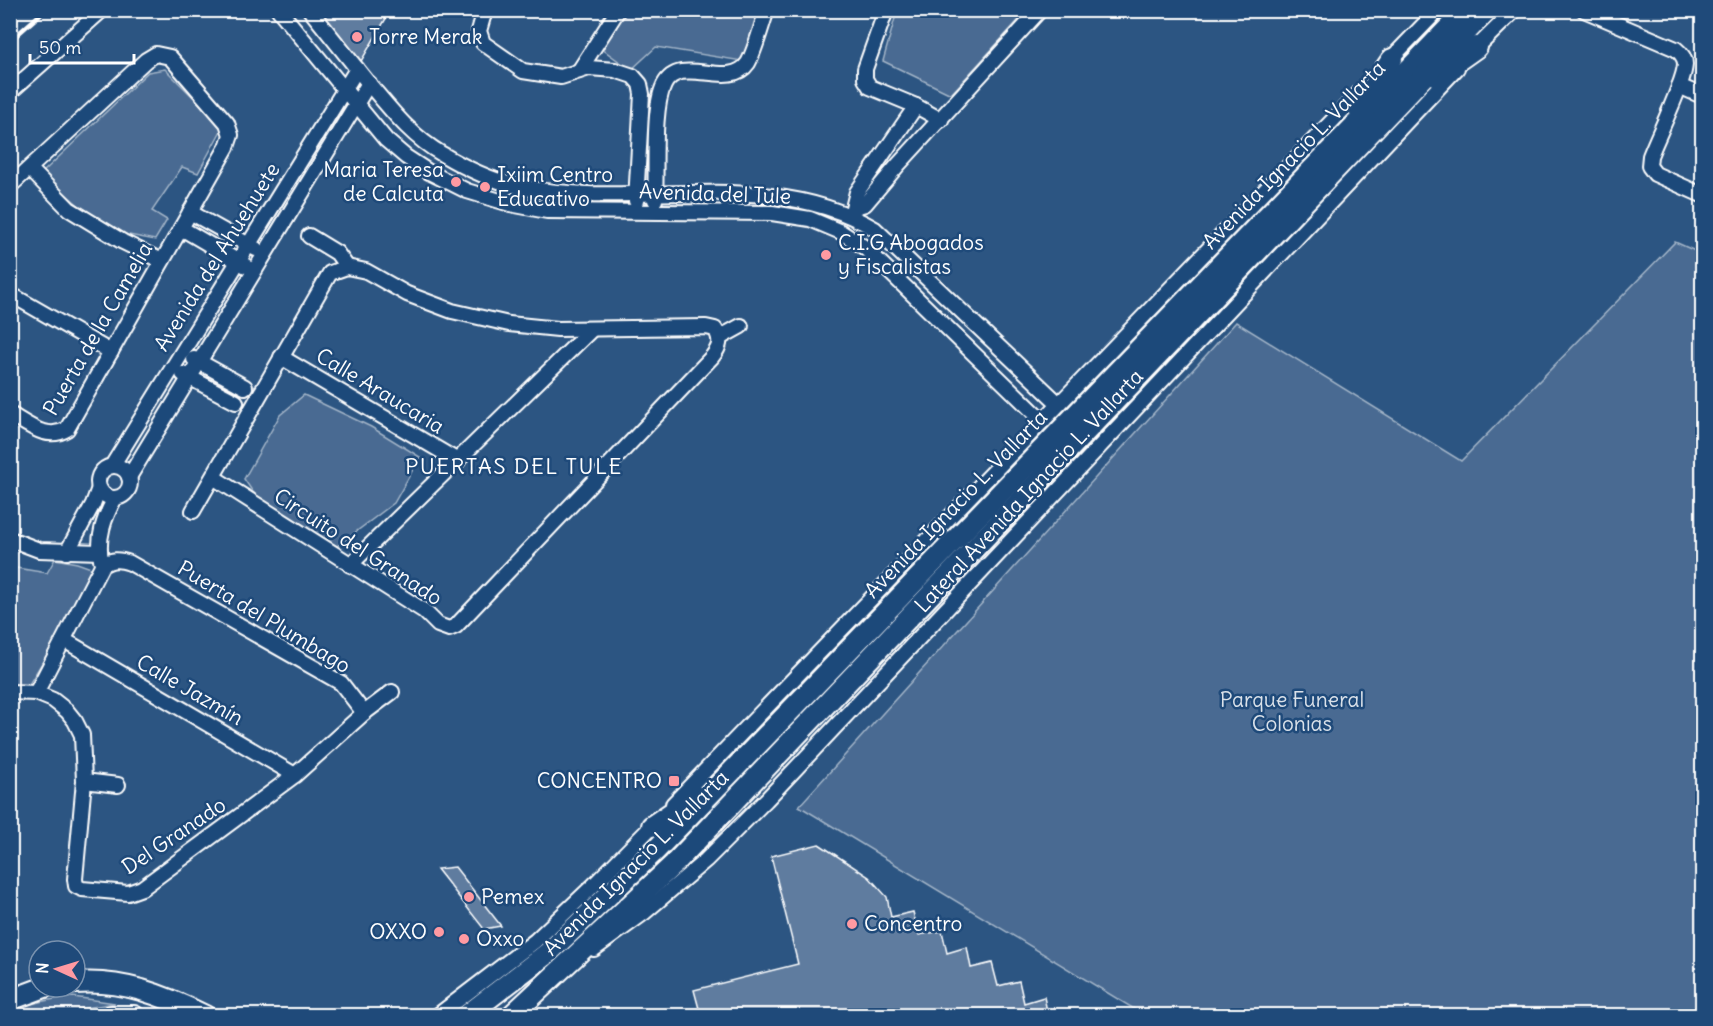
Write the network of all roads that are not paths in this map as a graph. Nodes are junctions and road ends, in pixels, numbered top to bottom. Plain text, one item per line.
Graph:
1 (102, 10) edge
2 (279, 10) edge
3 (310, 10) edge
4 (487, 10) edge
5 (618, 10) edge
6 (767, 10) edge
7 (886, 10) edge
8 (1040, 10) edge
9 (1438, 10) edge
10 (1466, 10) edge
11 (1487, 10) edge
12 (1515, 10) edge
13 (1584, 10) edge
14 (1477, 47) junction
15 (1392, 59) junction
16 (357, 69) junction
17 (579, 71) junction
18 (369, 83) junction
19 (1679, 86) junction
20 (344, 90) junction
21 (10, 92) edge
22 (642, 94) junction
23 (660, 95) junction
24 (1702, 96) edge
25 (1402, 99) junction
26 (356, 104) junction
27 (916, 106) junction
28 (941, 120) junction
29 (899, 129) junction
30 (920, 143) junction
31 (1330, 152) junction
32 (875, 164) junction
33 (30, 169) junction
34 (891, 174) junction
35 (10, 186) edge
36 (637, 194) junction
37 (655, 194) junction
38 (1702, 195) edge
39 (853, 211) junction
40 (190, 212) junction
41 (635, 212) junction
42 (654, 212) junction
43 (182, 228) junction
44 (225, 232) junction
45 (841, 232) junction
46 (309, 236) dead end
47 (249, 245) junction
48 (215, 248) junction
49 (265, 255) junction
50 (162, 261) junction
51 (239, 262) junction
52 (347, 267) junction
53 (255, 272) junction
54 (10, 294) edge
55 (741, 326) dead end
56 (592, 329) junction
57 (721, 337) junction
58 (111, 352) junction
59 (183, 353) junction
60 (281, 357) junction
61 (200, 362) junction
62 (174, 368) junction
63 (191, 378) junction
64 (251, 390) junction
65 (1059, 405) junction
66 (242, 406) junction
67 (10, 414) edge
68 (1043, 421) junction
69 (458, 461) junction
70 (112, 466) junction
71 (129, 477) junction
72 (213, 477) junction
73 (99, 488) junction
74 (115, 498) junction
75 (193, 511) dead end
76 (10, 539) edge
77 (67, 552) junction
78 (100, 554) junction
79 (350, 565) junction
80 (64, 640) junction
81 (10, 692) edge
82 (392, 692) dead end
83 (36, 693) junction
84 (364, 713) junction
85 (735, 768) junction
86 (295, 775) junction
87 (84, 781) junction
88 (118, 785) dead end
89 (652, 826) junction
90 (553, 978) junction
91 (87, 984) edge
92 (27, 994) edge
93 (10, 1000) edge
94 (111, 1016) edge
95 (134, 1016) edge
96 (205, 1016) edge
97 (437, 1016) edge
98 (466, 1016) edge
99 (511, 1016) edge

1 - 21 street
2 - 20 street, Avenida del Tule
3 - 16 street, Avenida del Tule
4 - 17 street
5 - 17 street
6 - 23 street
7 - 27 street
8 - 28 street
9 - 15 street, Lateral Avenida Ignacio L. Vallarta
10 - 31 highway, Avenida Ignacio L. Vallarta
11 - 25 highway, Avenida Ignacio L. Vallarta
12 - 14 street, Lateral Avenida Ignacio L. Vallarta
13 - 19 street
14 - 25 highway
14 - 90 street, Lateral Avenida Ignacio L. Vallarta
15 - 31 highway
15 - 65 street, Lateral Avenida Ignacio L. Vallarta
16 - 18 street, Avenida del Tule
16 - 20 street, Avenida del Ahuehuete
17 - 22 street
18 - 26 street, Avenida del Ahuehuete
18 - 36 street, Avenida del Tule
19 - 24 street
19 - 38 street
20 - 26 street, Avenida del Tule
20 - 47 street, Avenida del Ahuehuete
22 - 23 street
22 - 36 street
23 - 37 street
25 - 90 highway, Avenida Ignacio L. Vallarta
26 - 41 street, Avenida del Tule
26 - 49 street, Avenida del Ahuehuete
27 - 28 street
27 - 29 street
28 - 30 street
29 - 30 street
29 - 32 street
30 - 34 street
31 - 85 highway, Avenida Ignacio L. Vallarta
32 - 34 street
32 - 39 street
33 - 35 street, Puerta de la Camelia
33 - 40 street, Puerta de la Camelia
33 - 50 street
34 - 39 street
36 - 37 street, Avenida del Tule
36 - 41 street
37 - 39 street, Avenida del Tule
37 - 42 street
39 - 45 street
39 - 65 street, Avenida del Tule
40 - 43 street, Puerta de la Camelia
40 - 44 street
41 - 42 street, Avenida del Tule
42 - 45 street, Avenida del Tule
43 - 48 street
43 - 50 street, Puerta de la Camelia
44 - 47 street
44 - 48 street
45 - 68 street, Avenida del Tule
46 - 52 street
47 - 49 street
47 - 51 street, Avenida del Ahuehuete
48 - 51 street
49 - 53 street, Avenida del Ahuehuete
50 - 58 street, Puerta de la Camelia
51 - 53 street
51 - 59 street, Avenida del Ahuehuete
52 - 56 street
52 - 60 street
53 - 61 street, Avenida del Ahuehuete
54 - 58 street
55 - 57 street
56 - 57 street
56 - 69 street
57 - 79 street, Circuito del Granado
58 - 67 street, Puerta de la Camelia
59 - 61 street
59 - 62 street, Avenida del Ahuehuete
60 - 64 street
60 - 69 street, Calle Araucaria
61 - 63 street, Avenida del Ahuehuete
61 - 64 street
62 - 63 street
62 - 70 street, Avenida del Ahuehuete
63 - 66 street
63 - 71 street, Avenida del Ahuehuete
64 - 66 street
65 - 68 street, Lateral Avenida Ignacio L. Vallarta
66 - 72 street
68 - 89 street, Lateral Avenida Ignacio L. Vallarta
69 - 79 street
70 - 71 street
70 - 73 street
71 - 74 street
72 - 75 street
72 - 79 street, Circuito del Granado
73 - 74 street
73 - 77 street
74 - 78 street
76 - 77 street, Puerta del Plumbago
77 - 78 street, Puerta del Plumbago
78 - 80 street
78 - 84 street, Puerta del Plumbago
80 - 83 street
80 - 86 street, Calle Jazmín
81 - 83 street, Del Granado
82 - 84 street
83 - 87 street, Del Granado
84 - 86 street, Del Granado
85 - 89 highway
85 - 98 highway, Avenida Ignacio L. Vallarta
86 - 87 street, Del Granado
87 - 88 street
89 - 97 street, Avenida Ignacio L. Vallarta
90 - 99 highway, Avenida Ignacio L. Vallarta
91 - 96 highway
92 - 93 highway
94 - 95 highway

